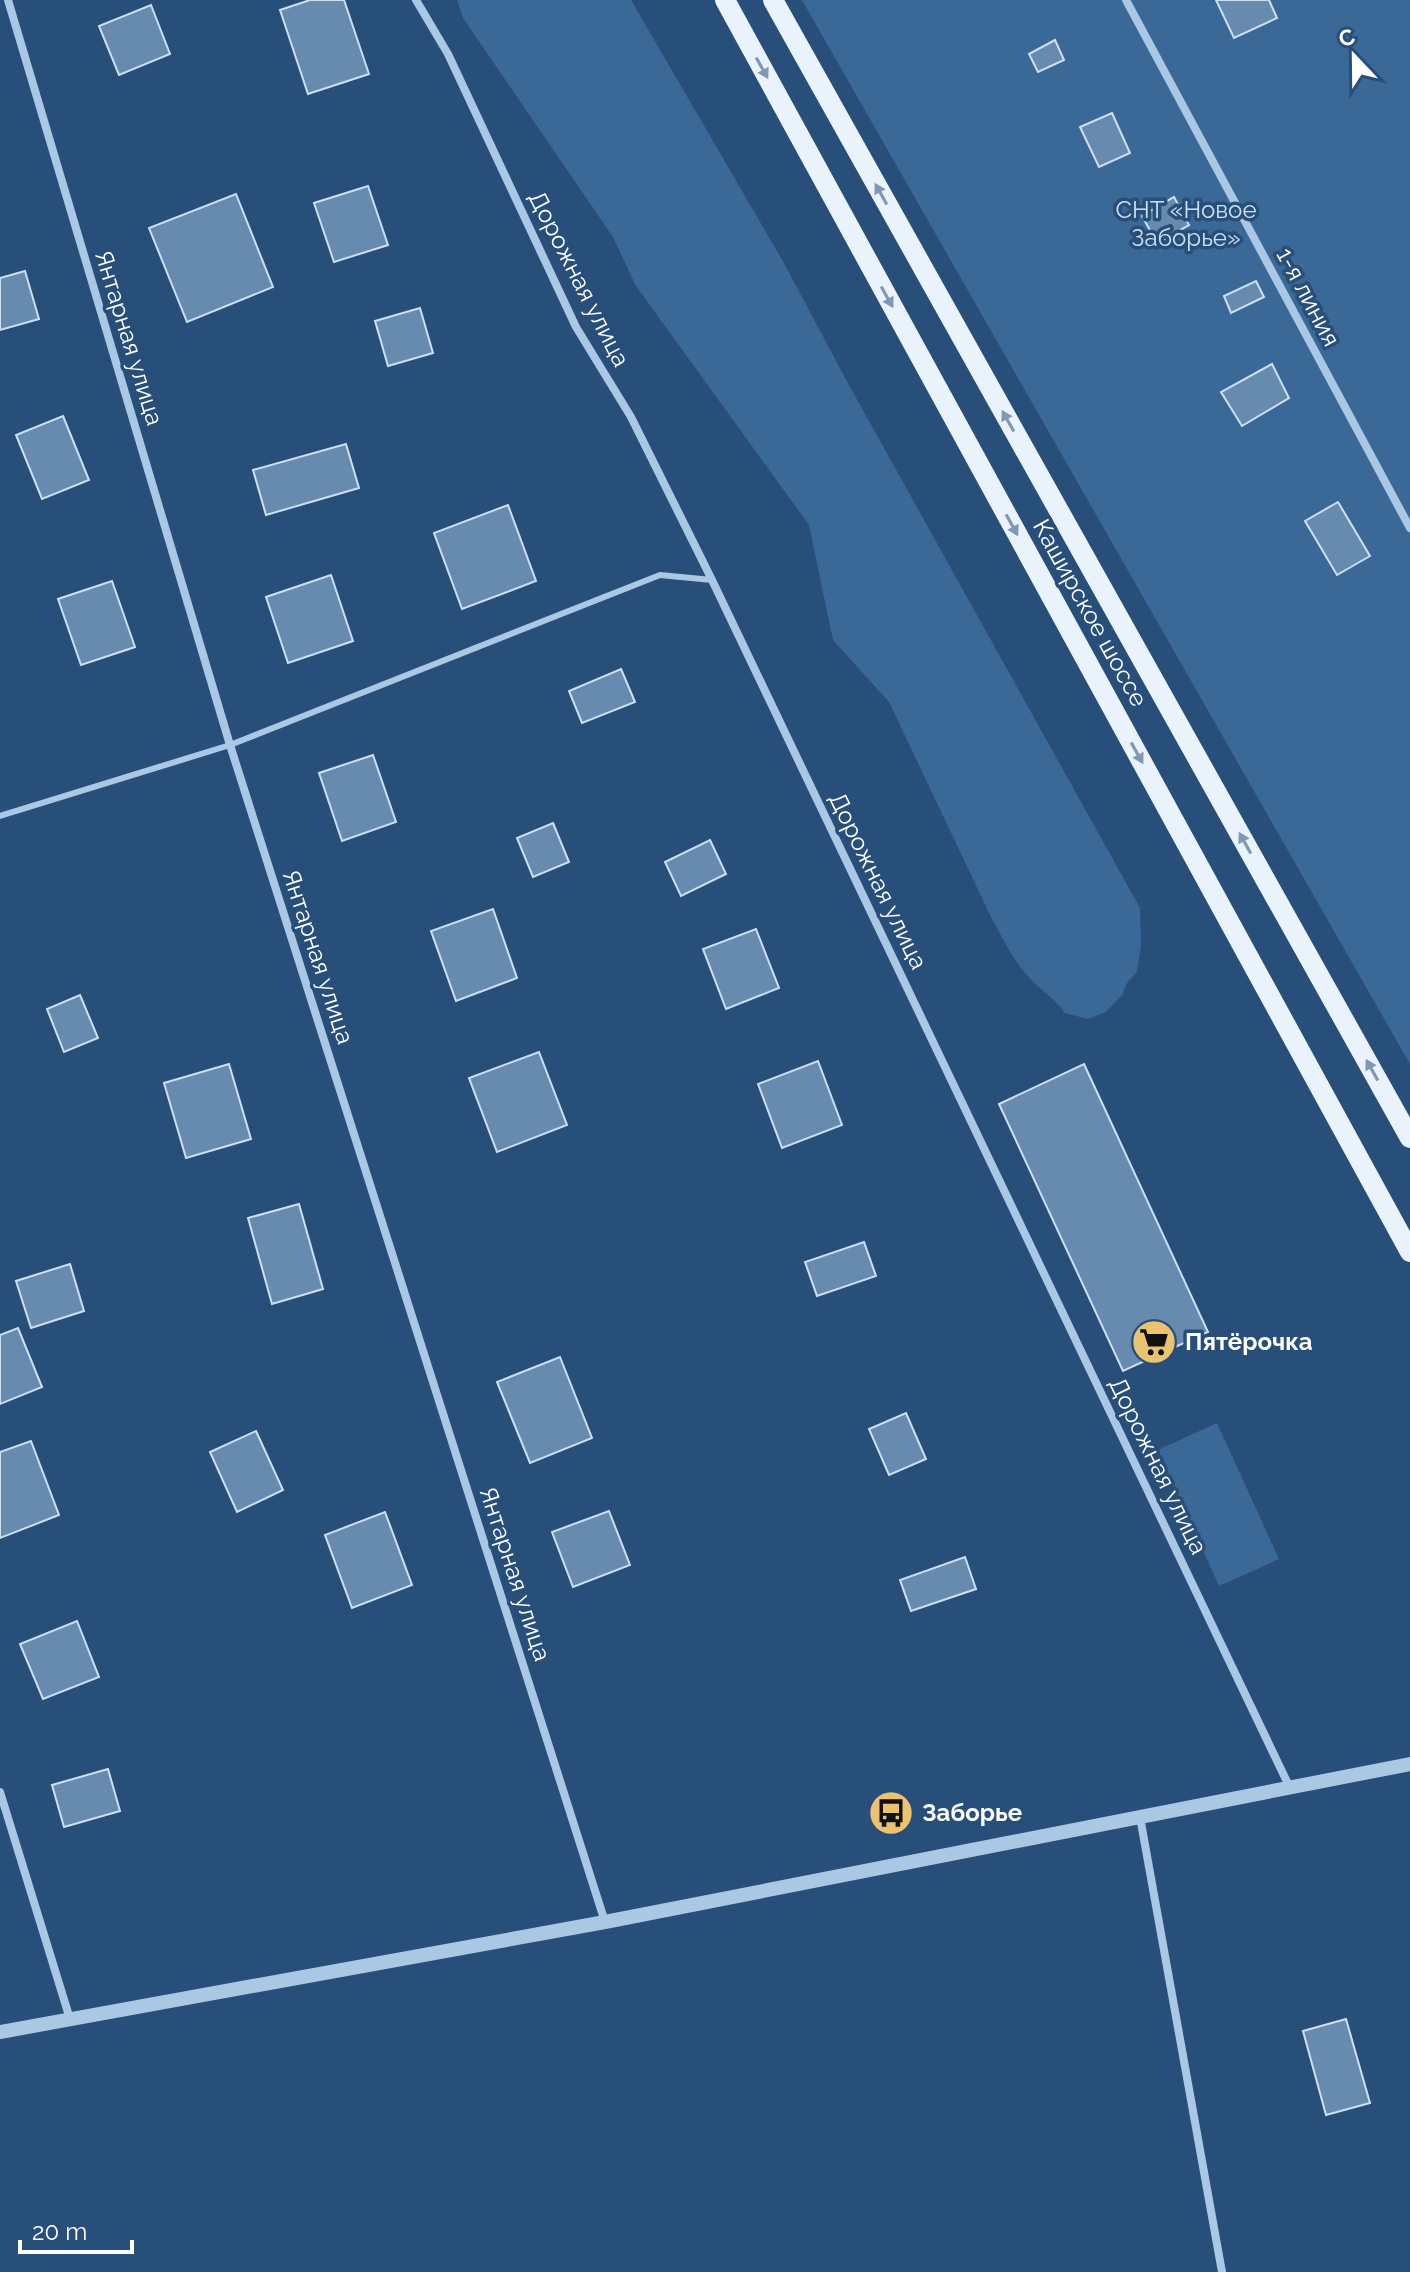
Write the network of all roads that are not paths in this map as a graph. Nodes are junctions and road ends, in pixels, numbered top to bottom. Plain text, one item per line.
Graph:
1 (8, 0) edge
2 (416, 0) edge
3 (725, 0) edge
4 (773, 0) edge
5 (1126, 0) edge
6 (1410, 528) edge
7 (712, 580) junction
8 (230, 745) junction
9 (0, 816) edge
10 (1410, 1138) edge
11 (1410, 1252) edge
12 (1410, 1764) edge
13 (1290, 1788) junction
14 (0, 1792) edge
15 (1140, 1817) junction
16 (605, 1922) junction
17 (70, 2019) junction
18 (0, 2032) edge
19 (1222, 2272) edge

1 - 8 street, Янтарная улица
2 - 7 street, Дорожная улица
3 -> 11 main road, Каширское шоссе
10 -> 4 main road, Каширское шоссе
5 - 6 street, 1-я линия
7 - 8 lane
7 - 13 street, Дорожная улица
8 - 9 lane
8 - 16 street, Янтарная улица
12 - 13 street
13 - 15 street
14 - 17 street
15 - 16 street
15 - 19 street
16 - 17 street
17 - 18 street

